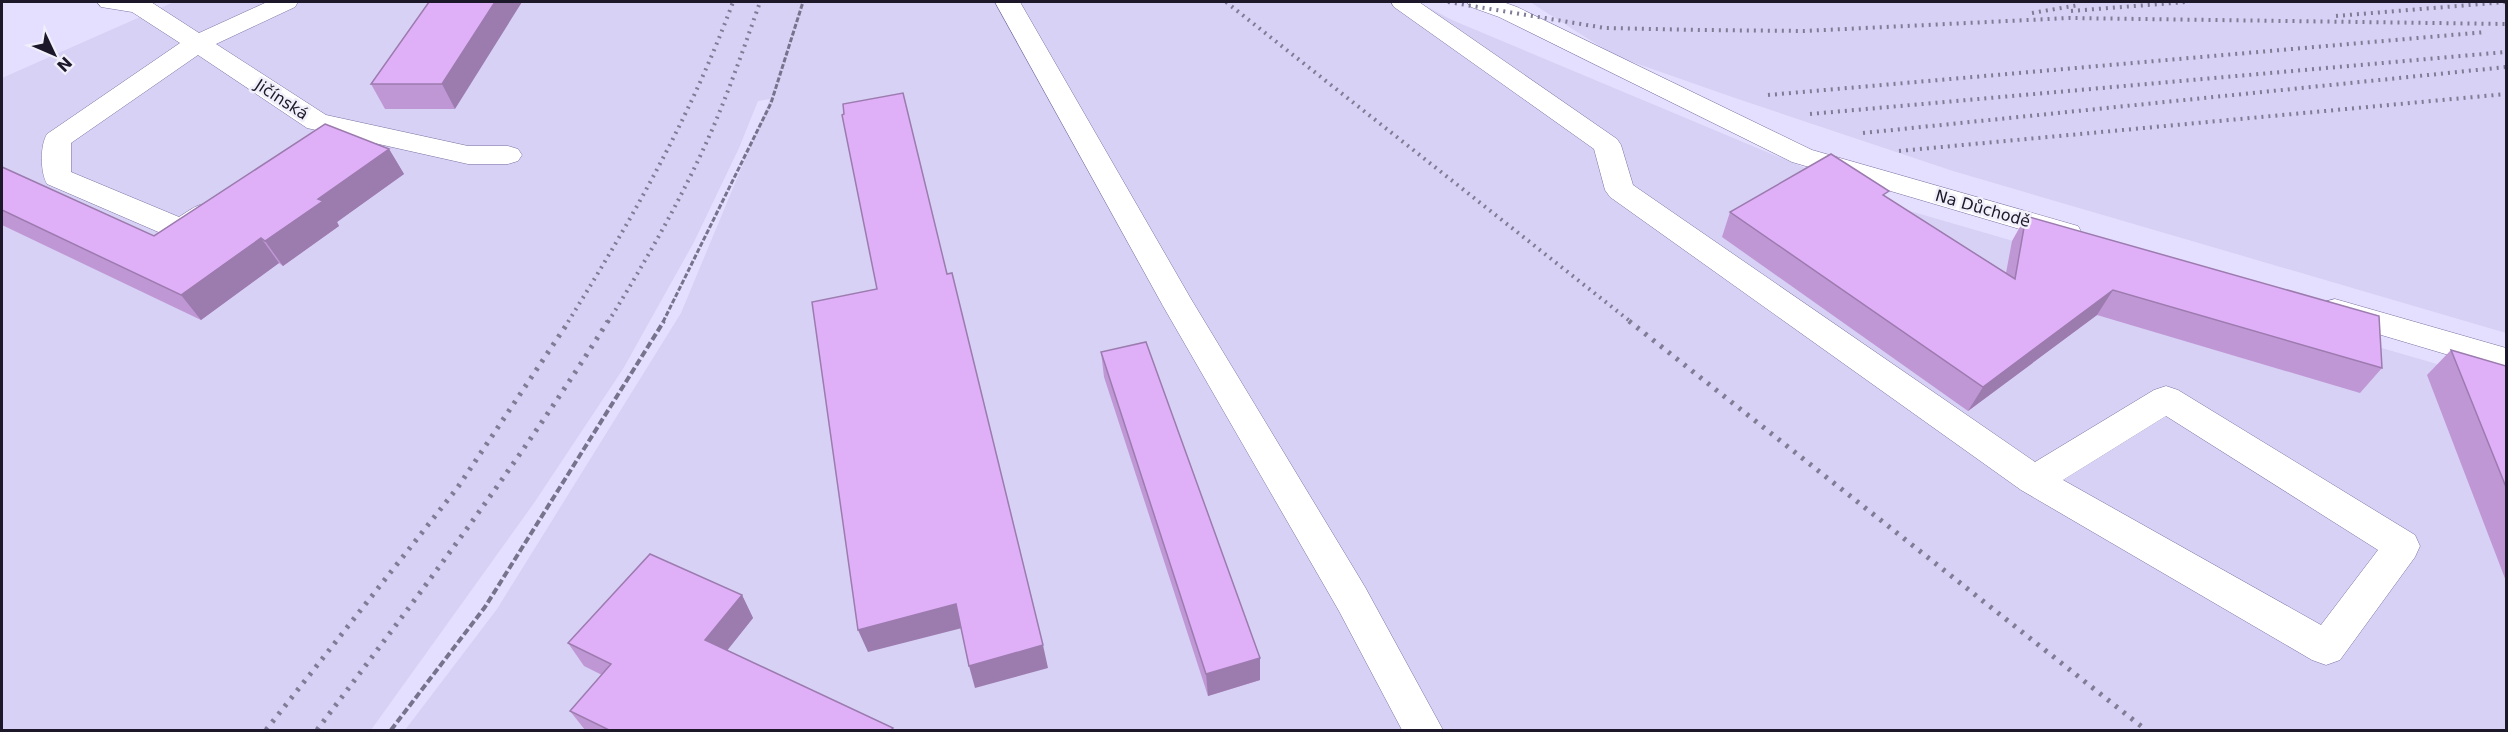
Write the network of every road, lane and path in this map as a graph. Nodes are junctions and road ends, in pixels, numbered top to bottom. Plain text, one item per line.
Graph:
1 (110, 2) edge
2 (286, 2) edge
3 (803, 2) edge
4 (1007, 2) edge
5 (1403, 2) edge
6 (1480, 2) edge
7 (198, 44) junction
8 (336, 126) junction
9 (307, 146) edge
10 (508, 155) dead end
11 (229, 198) edge
12 (2097, 242) edge
13 (2313, 304) edge
14 (2506, 360) edge
15 (2034, 480) junction
16 (391, 730) edge
17 (1423, 730) edge

1 - 7 street, Jičínská
2 - 7 street
3 - 16 path
4 - 17 street
5 - 15 street
6 - 12 street, Na Důchodě
7 - 8 street, Jičínská
7 - 11 street
8 - 9 street
8 - 10 street, Jičínská
13 - 14 street
15 - 15 street

